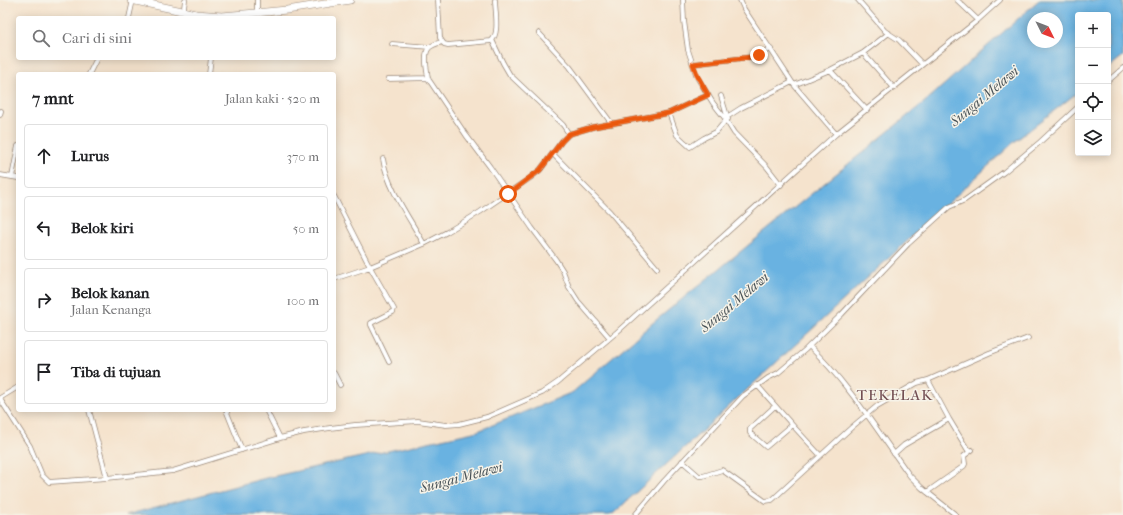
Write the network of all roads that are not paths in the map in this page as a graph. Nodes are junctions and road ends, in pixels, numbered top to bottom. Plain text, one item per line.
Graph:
1 (132, 0) edge
2 (148, 0) edge
3 (185, 0) edge
4 (257, 0) edge
5 (331, 0) edge
6 (350, 0) edge
7 (438, 0) edge
8 (495, 0) edge
9 (683, 0) edge
10 (740, 0) edge
11 (858, 0) edge
12 (957, 0) edge
13 (1000, 0) edge
14 (184, 8) junction
15 (257, 10) junction
16 (129, 16) edge
17 (211, 16) edge
18 (978, 20) junction
19 (887, 32) junction
20 (539, 33) dead end
21 (492, 40) junction
22 (442, 42) junction
23 (392, 44) dead end
24 (430, 48) junction
25 (771, 49) junction
26 (863, 53) junction
27 (96, 60) edge
28 (211, 60) edge
29 (693, 64) junction
30 (922, 64) junction
31 (1123, 68) edge
32 (830, 70) junction
33 (91, 72) edge
34 (209, 72) edge
35 (428, 78) junction
36 (1111, 78) edge
37 (388, 79) dead end
38 (793, 83) junction
39 (894, 88) junction
40 (708, 95) junction
41 (721, 96) dead end
42 (867, 110) junction
43 (1075, 110) edge
44 (669, 113) junction
45 (726, 117) junction
46 (612, 124) junction
47 (569, 134) junction
48 (836, 134) junction
49 (553, 154) junction
50 (16, 159) edge
51 (383, 159) dead end
52 (0, 175) edge
53 (12, 177) junction
54 (16, 178) edge
55 (781, 185) junction
56 (508, 194) junction
57 (336, 200) edge
58 (424, 244) junction
59 (370, 266) junction
60 (658, 268) dead end
61 (336, 278) edge
62 (610, 338) junction
63 (1028, 338) dead end
64 (810, 346) junction
65 (390, 362) dead end
66 (336, 378) edge
67 (928, 380) junction
68 (340, 385) dead end
69 (758, 385) junction
70 (16, 388) edge
71 (0, 398) edge
72 (775, 406) junction
73 (90, 412) edge
74 (227, 412) edge
75 (267, 412) edge
76 (866, 415) junction
77 (949, 419) junction
78 (792, 425) junction
79 (280, 438) junction
80 (242, 450) junction
81 (894, 454) junction
82 (820, 455) junction
83 (682, 461) junction
84 (107, 478) junction
85 (927, 492) junction
86 (635, 515) edge
87 (956, 515) edge

1 - 16 street
1 - 17 main road
2 - 14 main road
3 - 14 street
4 - 15 street
5 - 15 main road
6 - 17 main road
7 - 22 street
8 - 21 street
9 - 29 street
10 - 25 street
11 - 19 street
12 - 18 street
13 - 18 street
14 - 17 main road
15 - 17 main road
18 - 30 street
19 - 26 street
19 - 30 street
20 - 46 street
21 - 22 street
21 - 47 street
22 - 24 street
23 - 24 street
24 - 35 street
25 - 29 street
25 - 38 street
26 - 32 street
26 - 39 street
27 - 33 street
28 - 34 street
29 - 40 street
30 - 39 street
31 - 36 street
32 - 38 street
32 - 42 street
35 - 37 street
35 - 56 street
38 - 45 street
38 - 48 street
39 - 42 street
40 - 44 street
40 - 45 street
41 - 45 street
42 - 48 street
43 - 64 street
44 - 45 street
44 - 46 street
45 - 55 street
46 - 47 street
47 - 49 street
48 - 55 street
49 - 56 street
49 - 60 street
50 - 53 street
51 - 58 street
52 - 53 street
53 - 54 street
55 - 62 street
56 - 58 street
56 - 62 street
57 - 59 street
58 - 59 street
59 - 61 street
59 - 65 street
62 - 79 street
63 - 67 street
64 - 69 street
64 - 76 street
66 - 68 street
67 - 76 street
67 - 77 street
69 - 72 street
69 - 83 street
70 - 71 street
71 - 84 street
72 - 78 street
72 - 78 street
73 - 84 street
74 - 80 street
75 - 79 street
76 - 81 street
76 - 82 street
77 - 81 street
77 - 85 street
78 - 82 street
79 - 80 street
80 - 84 street
81 - 85 street
82 - 83 street
83 - 86 street
85 - 87 street

